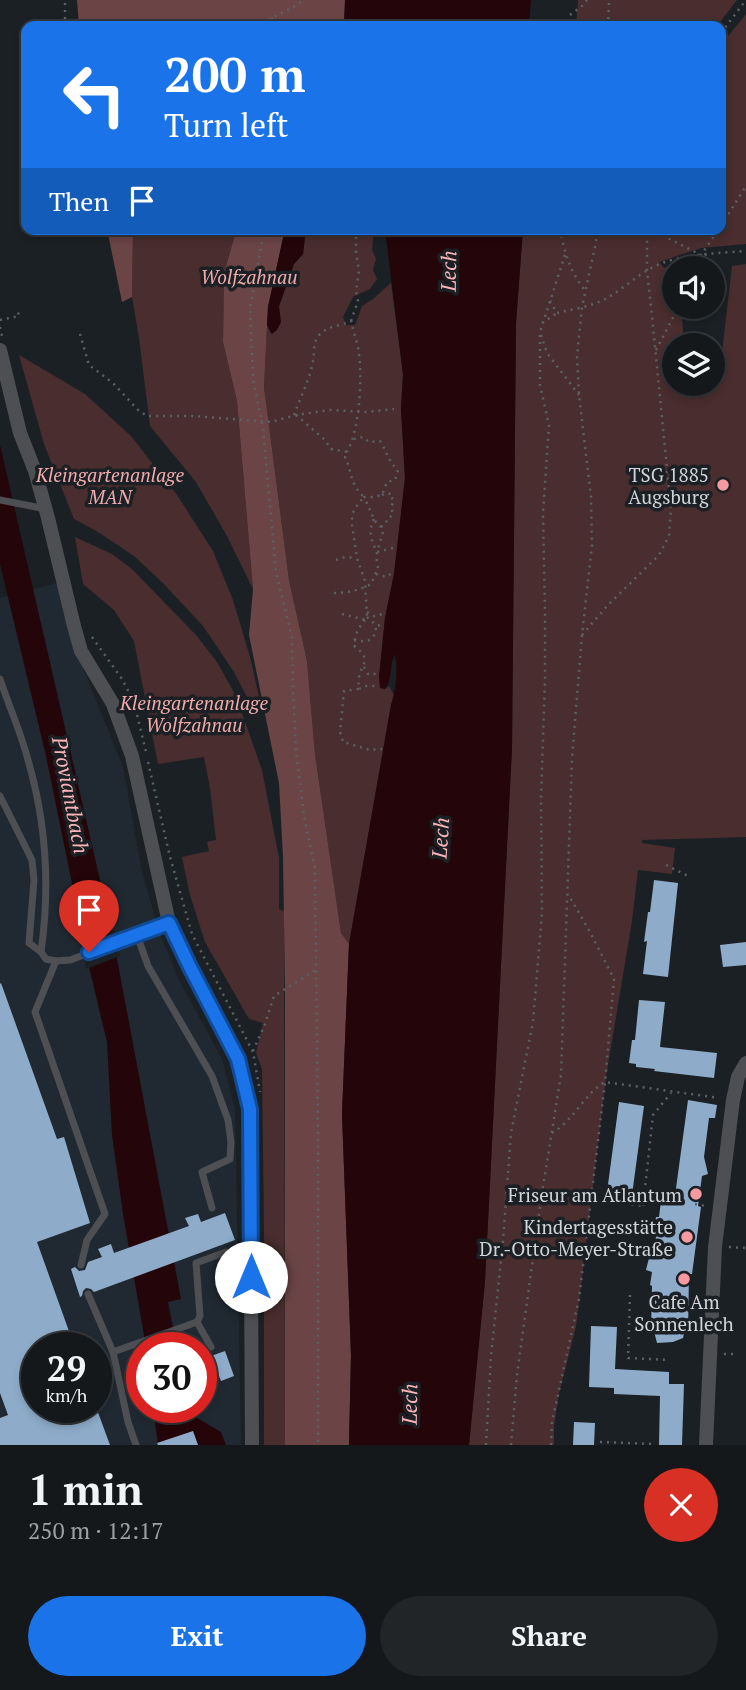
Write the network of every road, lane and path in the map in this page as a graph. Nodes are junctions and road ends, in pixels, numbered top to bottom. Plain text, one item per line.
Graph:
1 (65, 0) edge
2 (304, 0) edge
3 (587, 0) edge
4 (609, 0) edge
5 (746, 0) edge
6 (570, 15) dead end
7 (271, 18) junction
8 (65, 21) edge
9 (265, 21) edge
10 (274, 21) edge
11 (608, 21) edge
12 (726, 26) edge
13 (746, 186) edge
14 (726, 218) edge
15 (264, 235) edge
16 (356, 235) edge
17 (561, 235) edge
18 (596, 235) edge
19 (648, 235) edge
20 (660, 235) edge
21 (715, 235) edge
22 (746, 251) edge
23 (706, 254) joint
24 (565, 255) junction
25 (701, 255) junction
26 (646, 271) junction
27 (586, 292) junction
28 (550, 301) junction
29 (582, 307) junction
30 (18, 312) dead end
31 (557, 313) junction
32 (672, 319) edge
33 (0, 320) edge
34 (351, 321) junction
35 (542, 323) junction
36 (540, 332) junction
37 (80, 334) dead end
38 (0, 350) edge
39 (656, 351) junction
40 (579, 395) junction
41 (394, 410) dead end
42 (358, 411) junction
43 (295, 415) junction
44 (261, 421) junction
45 (354, 439) junction
46 (347, 452) junction
47 (390, 494) junction
48 (382, 495) junction
49 (395, 495) dead end
50 (364, 497) junction
51 (0, 500) edge
52 (46, 509) junction
53 (374, 519) junction
54 (381, 527) junction
55 (393, 548) dead end
56 (377, 552) junction
57 (357, 558) junction
58 (336, 560) dead end
59 (392, 573) dead end
60 (376, 574) junction
61 (365, 587) junction
62 (334, 593) dead end
63 (367, 612) junction
64 (342, 614) dead end
65 (383, 614) dead end
66 (366, 619) junction
67 (376, 625) junction
68 (383, 626) dead end
69 (582, 635) junction
70 (354, 640) junction
71 (364, 667) junction
72 (378, 676) dead end
73 (0, 679) edge
74 (375, 686) dead end
75 (359, 689) junction
76 (382, 749) dead end
77 (0, 796) edge
78 (666, 865) dead end
79 (690, 877) dead end
80 (568, 893) junction
81 (169, 923) junction
82 (133, 936) junction
83 (41, 953) junction
84 (56, 961) junction
85 (316, 971) junction
86 (253, 1052) dead end
87 (746, 1063) edge
88 (605, 1082) junction
89 (671, 1093) junction
90 (733, 1100) junction
91 (552, 1133) junction
92 (590, 1199) junction
93 (674, 1200) dead end
94 (643, 1206) junction
95 (212, 1209) dead end
96 (715, 1247) junction
97 (746, 1248) edge
98 (226, 1252) dead end
99 (81, 1265) dead end
100 (88, 1294) dead end
101 (630, 1295) dead end
102 (197, 1322) junction
103 (203, 1332) edge
104 (113, 1352) junction
105 (669, 1360) dead end
106 (600, 1442) edge
107 (653, 1444) edge
108 (136, 1445) edge
109 (252, 1445) edge
110 (318, 1445) edge
111 (486, 1445) edge
112 (511, 1445) edge
113 (551, 1445) edge
114 (706, 1445) edge

1 - 8 path
2 - 7 path
3 - 6 path
4 - 11 path
5 - 12 path
7 - 9 path
7 - 10 path
13 - 14 path
15 - 44 path
16 - 34 path
17 - 24 path
18 - 27 path
19 - 26 path
20 - 25 path
21 - 25 path
22 - 23 path
23 - 25 path
24 - 27 path
24 - 28 path
25 - 26 path
26 - 29 path
26 - 39 path
27 - 29 path
28 - 31 path
28 - 35 path
29 - 31 path
29 - 40 path
30 - 33 path
31 - 35 path
32 - 39 path
34 - 42 path
34 - 43 path
35 - 36 path
36 - 40 path
36 - 111 path
37 - 44 path
38 - 52 street
39 - 69 path
40 - 69 path
41 - 42 path
42 - 43 path
42 - 45 path
43 - 44 path
43 - 46 path
44 - 85 path
45 - 46 path
45 - 48 path
46 - 50 path
47 - 48 path
47 - 49 path
47 - 54 path
48 - 50 path
50 - 53 path
50 - 57 path
51 - 52 lane
52 - 81 street
53 - 54 path
53 - 56 path
54 - 56 path
55 - 56 path
56 - 60 path
57 - 58 path
57 - 61 path
59 - 60 path
60 - 61 path
61 - 62 path
61 - 63 path
63 - 65 path
63 - 66 path
64 - 66 path
66 - 67 path
66 - 70 path
67 - 68 path
67 - 70 path
69 - 80 path
70 - 71 path
71 - 72 path
71 - 75 path
73 - 83 lane
74 - 75 path
75 - 76 path
77 - 83 lane
78 - 79 path
80 - 88 path
80 - 91 path
81 - 82 lane
81 - 109 street
82 - 84 lane
82 - 95 lane
83 - 84 lane
84 - 99 lane
85 - 86 path
85 - 110 path
87 - 90 street
88 - 89 path
88 - 91 path
88 - 92 path
89 - 90 path
89 - 94 path
90 - 96 street
91 - 112 path
92 - 94 path
92 - 113 path
93 - 94 path
96 - 97 path
96 - 114 street
98 - 102 lane
100 - 104 lane
101 - 105 path
102 - 103 lane
102 - 104 lane
104 - 108 lane
106 - 107 path

